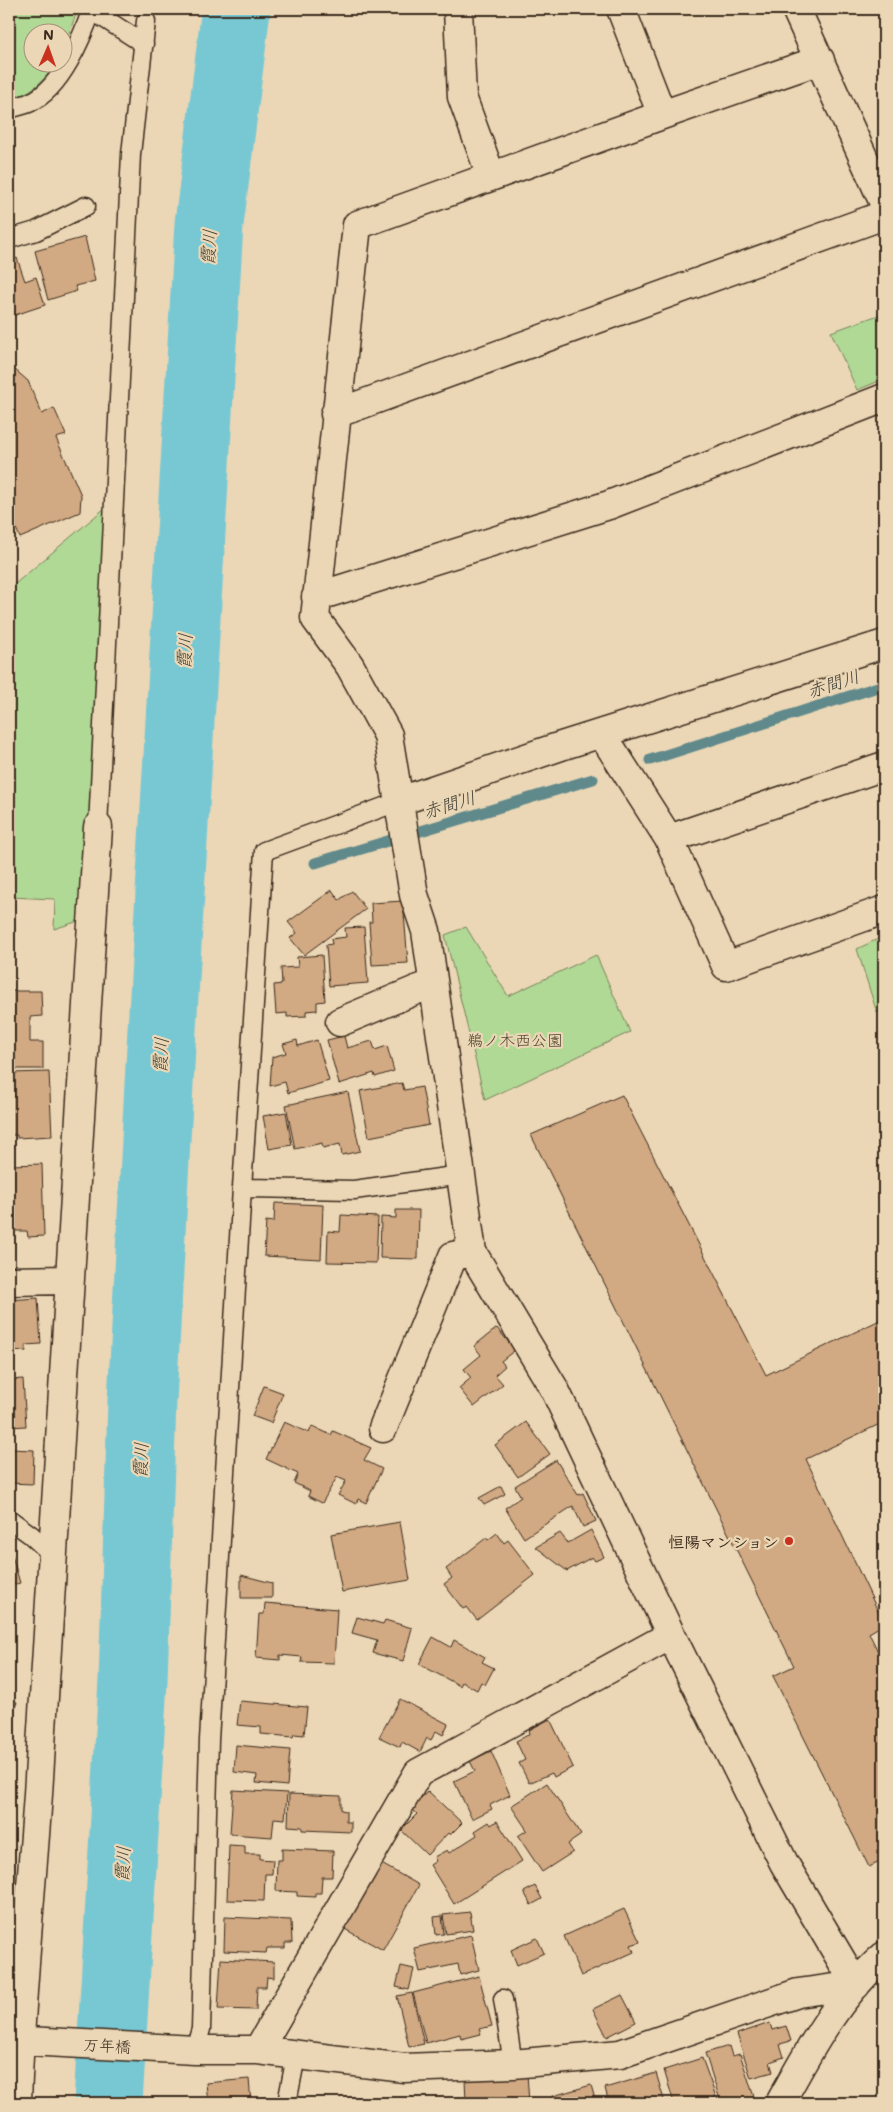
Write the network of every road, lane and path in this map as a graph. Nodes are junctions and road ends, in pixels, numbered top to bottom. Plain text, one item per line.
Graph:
1 (458, 9) edge
2 (621, 9) edge
3 (796, 9) edge
4 (91, 10) edge
5 (146, 21) dead end
6 (144, 44) junction
7 (820, 60) junction
8 (9, 109) edge
9 (662, 114) junction
10 (491, 176) junction
11 (884, 203) edge
12 (86, 206) dead end
13 (884, 215) edge
14 (9, 239) edge
15 (884, 398) edge
16 (335, 414) junction
17 (316, 597) junction
18 (884, 644) edge
19 (602, 734) junction
20 (884, 766) edge
21 (400, 800) junction
22 (98, 827) joint
23 (669, 839) junction
24 (884, 910) edge
25 (433, 982) junction
26 (340, 1022) dead end
27 (461, 1175) junction
28 (242, 1188) junction
29 (472, 1252) junction
30 (68, 1280) junction
31 (9, 1281) edge
32 (382, 1428) dead end
33 (9, 1519) edge
34 (53, 1555) junction
35 (671, 1635) junction
36 (884, 1956) edge
37 (856, 1985) junction
38 (503, 2000) dead end
39 (12, 2047) edge
40 (195, 2050) junction
41 (258, 2050) junction
42 (296, 2056) junction
43 (513, 2064) junction
44 (17, 2103) edge
45 (287, 2103) edge
46 (780, 2103) edge

1 - 10 street
2 - 9 street
3 - 7 street
4 - 6 lane
4 - 8 lane
5 - 6 lane
6 - 22 lane
7 - 9 street
7 - 11 street
9 - 10 street
10 - 16 street
12 - 14 lane
13 - 16 street
15 - 17 street
16 - 17 street
17 - 21 street
18 - 19 street
19 - 21 street
19 - 23 street
20 - 23 street
21 - 25 street
21 - 28 lane
22 - 30 street
23 - 24 street
25 - 26 street
25 - 27 street
27 - 28 lane
27 - 29 street
28 - 40 lane
29 - 32 street
29 - 35 street
30 - 31 street
30 - 34 street
33 - 34 lane
34 - 39 street
35 - 37 street
35 - 41 street
36 - 37 street
37 - 43 street, 万年橋
37 - 46 street
38 - 43 lane
39 - 40 street, 万年橋
39 - 44 street
40 - 41 street, 万年橋
41 - 42 street, 万年橋
42 - 43 street, 万年橋
42 - 45 lane

